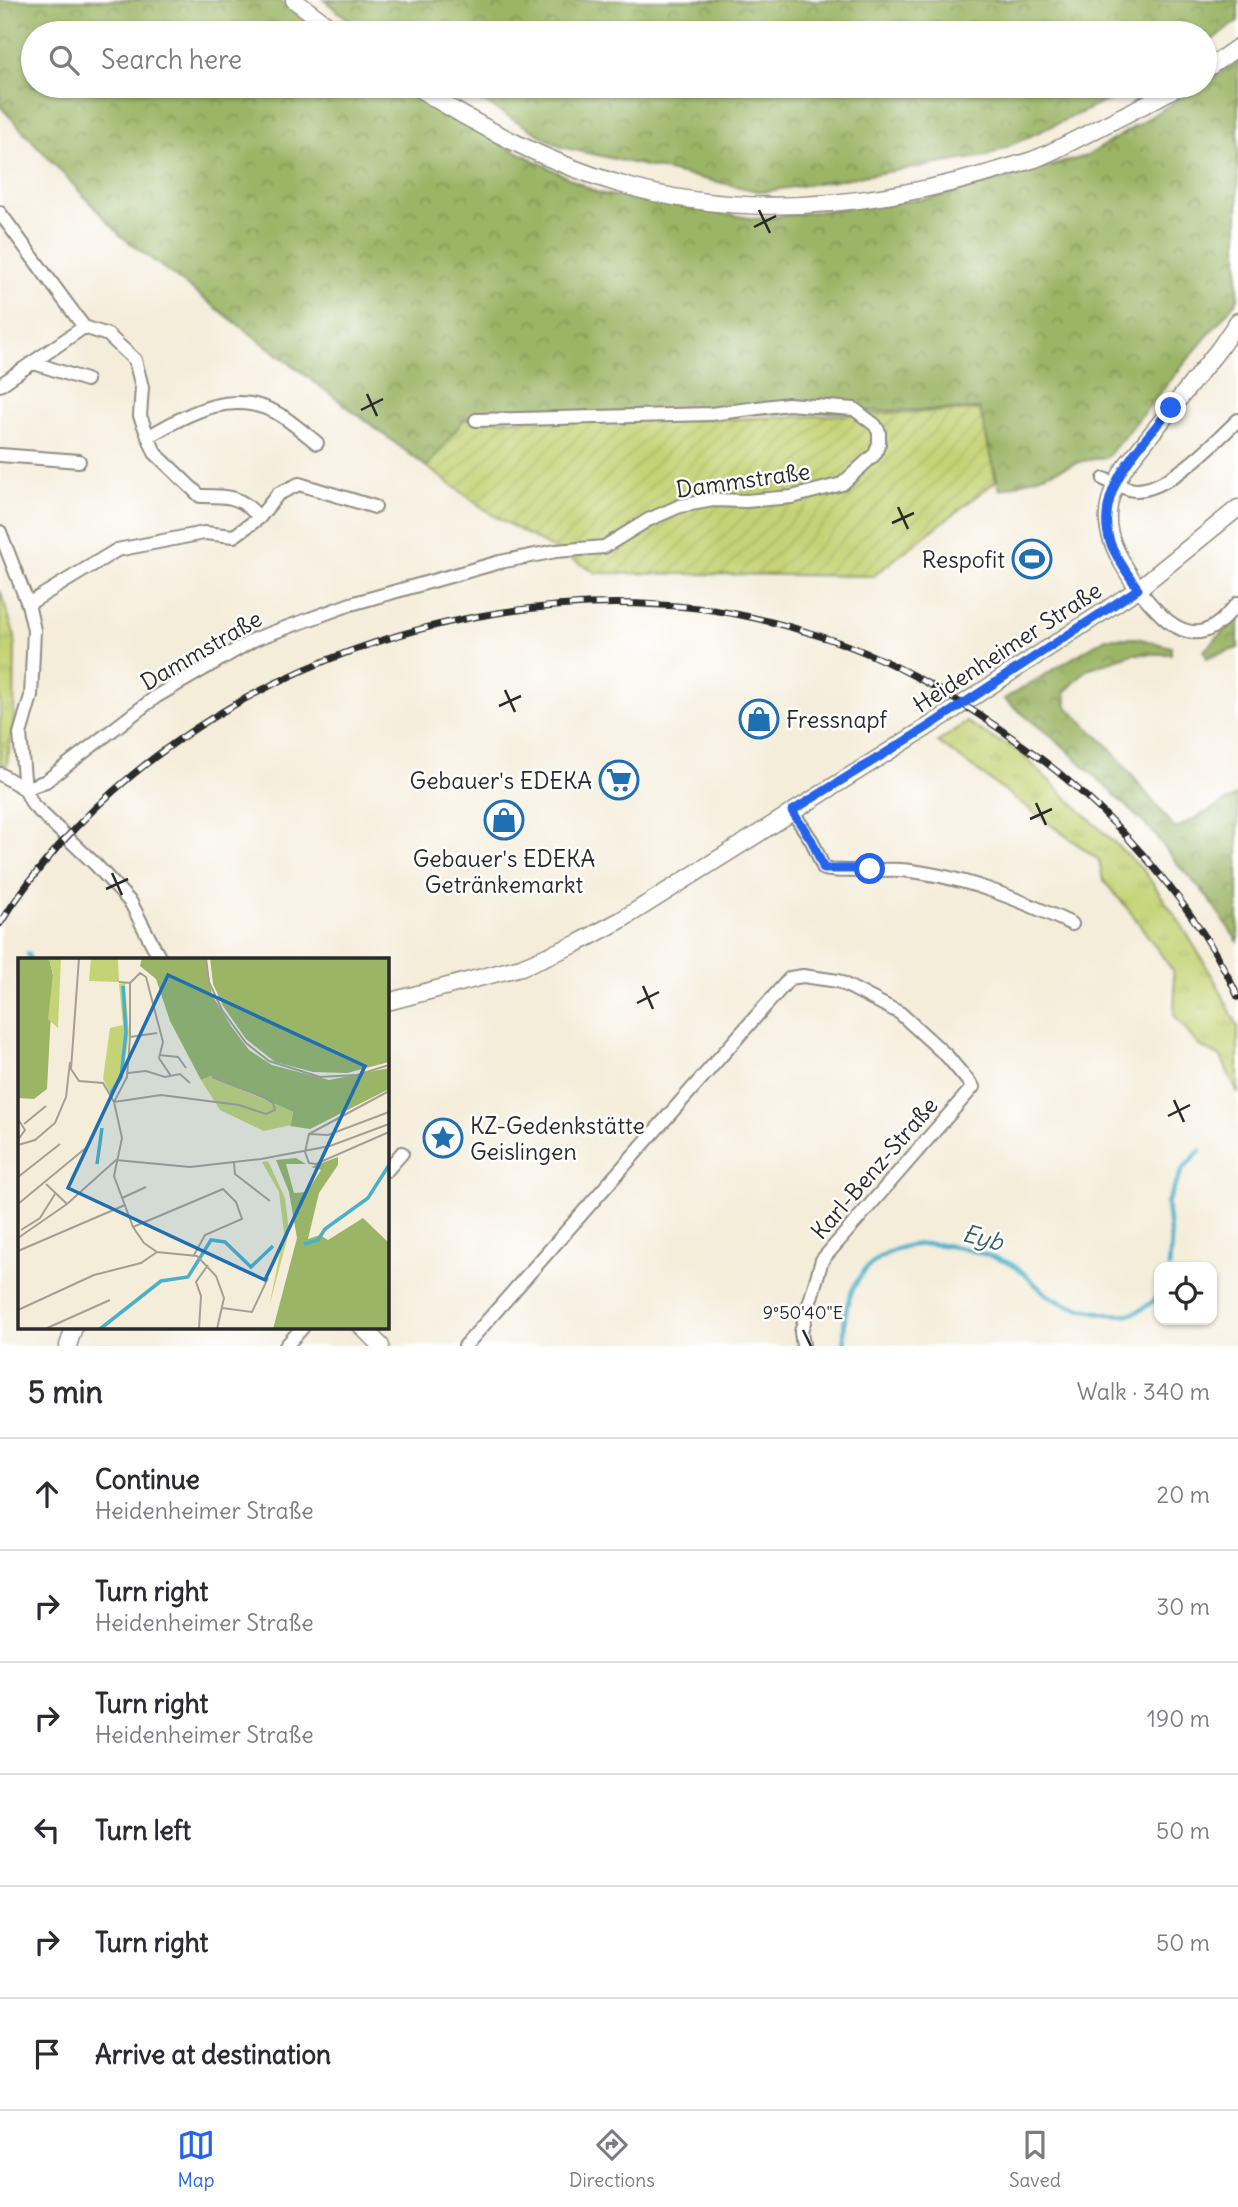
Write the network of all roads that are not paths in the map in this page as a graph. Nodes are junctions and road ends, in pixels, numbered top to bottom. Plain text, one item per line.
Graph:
1 (293, 0) edge
2 (322, 21) edge
3 (1238, 47) edge
4 (1217, 62) edge
5 (433, 98) edge
6 (1156, 98) edge
7 (0, 212) edge
8 (1238, 321) edge
9 (84, 327) junction
10 (34, 363) junction
11 (86, 380) dead end
12 (0, 385) edge
13 (475, 420) dead end
14 (1238, 420) edge
15 (148, 437) junction
16 (317, 443) dead end
17 (0, 456) edge
18 (79, 461) dead end
19 (1110, 482) junction
20 (375, 507) dead end
21 (1238, 508) edge
22 (259, 518) junction
23 (0, 532) edge
24 (1138, 589) junction
25 (1238, 603) edge
26 (29, 604) junction
27 (0, 774) edge
28 (25, 789) junction
29 (792, 811) junction
30 (1072, 924) dead end
31 (159, 958) edge
32 (388, 1002) edge
33 (402, 1153) dead end
34 (388, 1169) edge
35 (74, 1328) edge
36 (302, 1328) edge
37 (363, 1328) edge
38 (68, 1346) edge
39 (286, 1346) edge
40 (381, 1346) edge
41 (465, 1346) edge
42 (803, 1346) edge

1 - 2 street
3 - 4 street
5 - 6 street
7 - 9 street
8 - 19 street
9 - 10 street
9 - 15 street
10 - 11 street
10 - 12 street
13 - 28 street, Dammstraße
14 - 19 street
15 - 16 street
15 - 22 street
17 - 18 street
19 - 24 street
20 - 22 street
21 - 24 street, Heidenheimer Straße
22 - 26 street
23 - 26 street
24 - 25 street
24 - 29 street, Heidenheimer Straße
26 - 28 street
27 - 28 street
28 - 31 street
29 - 30 street
29 - 32 street, Heidenheimer Straße
33 - 34 street
35 - 38 street
36 - 39 street
37 - 40 street
41 - 42 street, Karl-Benz-Straße

